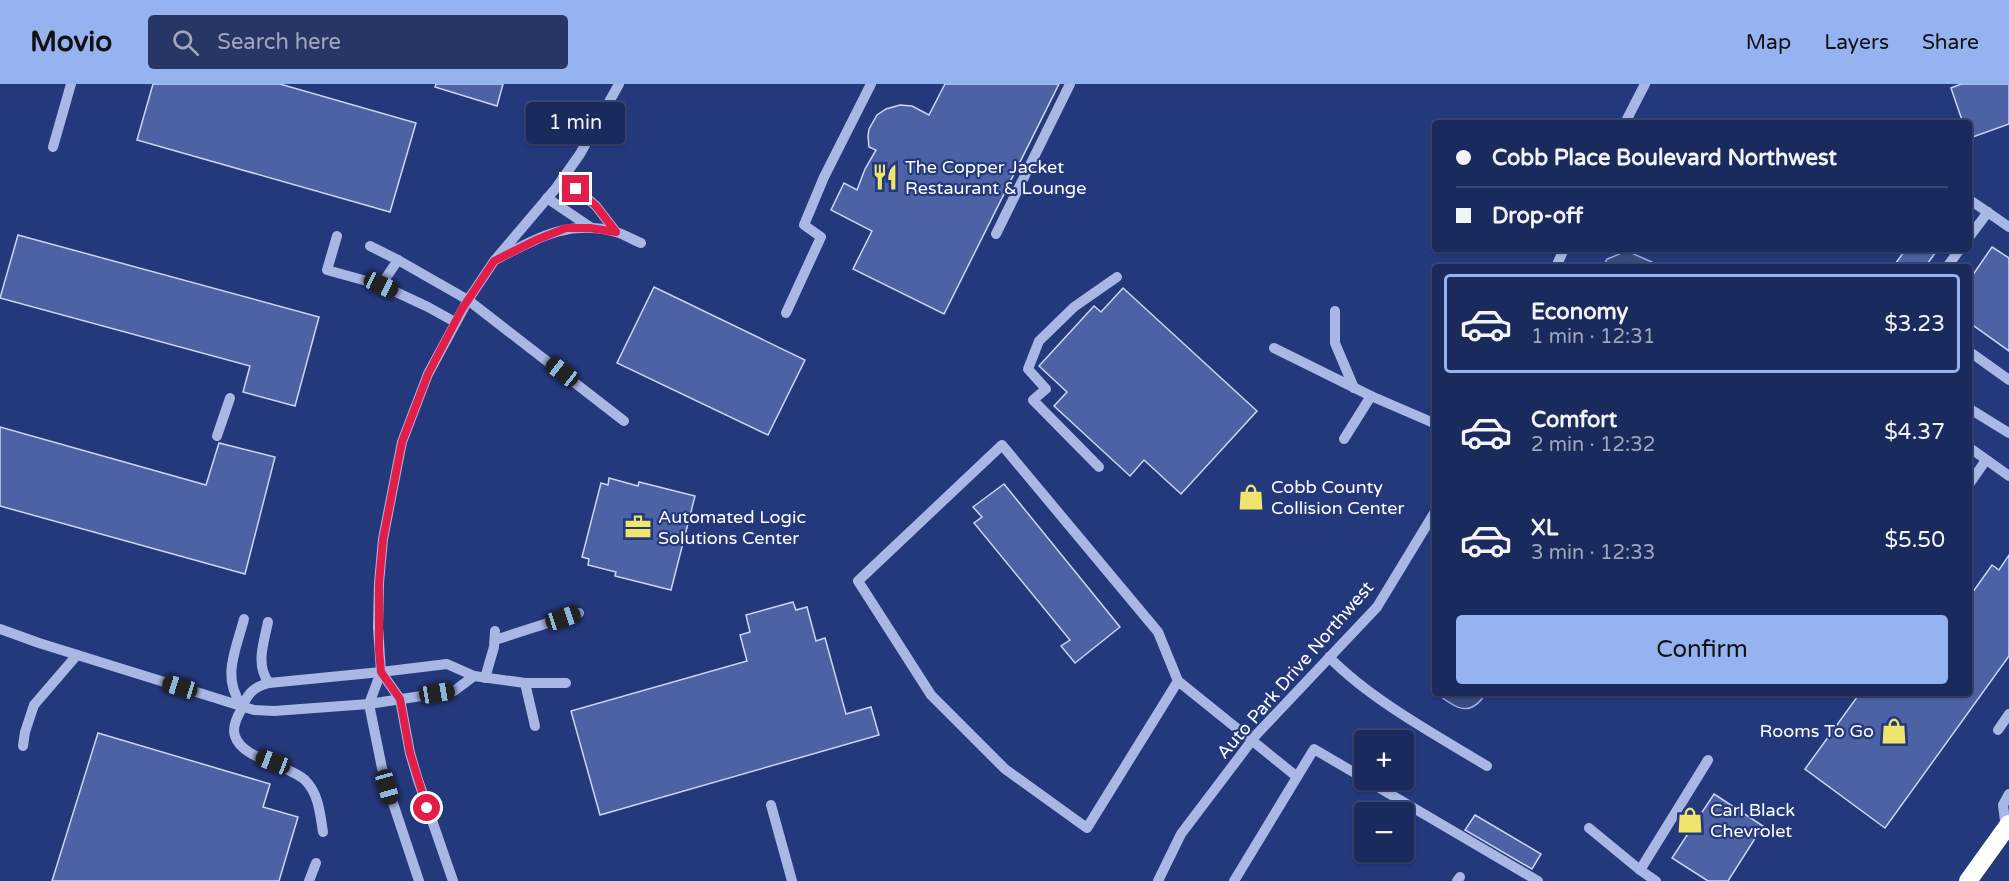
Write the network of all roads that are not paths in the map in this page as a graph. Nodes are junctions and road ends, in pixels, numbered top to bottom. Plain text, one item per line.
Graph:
1 (71, 84) edge
2 (619, 84) edge
3 (871, 84) edge
4 (1070, 84) edge
5 (1642, 85) edge
6 (1626, 120) edge
7 (53, 147) dead end
8 (563, 177) junction
9 (547, 198) junction
10 (1972, 201) edge
11 (1988, 212) junction
12 (2009, 227) edge
13 (590, 228) junction
14 (616, 232) junction
15 (1972, 233) edge
16 (996, 234) dead end
17 (337, 236) dead end
18 (641, 243) dead end
19 (370, 246) dead end
20 (398, 260) junction
21 (494, 261) junction
22 (1117, 278) dead end
23 (381, 285) junction
24 (468, 300) junction
25 (1335, 311) dead end
26 (786, 313) dead end
27 (455, 322) junction
28 (1274, 348) dead end
29 (1972, 353) edge
30 (2009, 381) edge
31 (1354, 388) junction
32 (1371, 396) junction
33 (230, 398) dead end
34 (1972, 410) edge
35 (624, 421) dead end
36 (1432, 422) edge
37 (2009, 433) edge
38 (216, 436) dead end
39 (1344, 439) dead end
40 (1972, 450) edge
41 (1986, 460) junction
42 (1098, 467) dead end
43 (2009, 476) edge
44 (1972, 480) edge
45 (1432, 517) edge
46 (579, 613) dead end
47 (244, 620) dead end
48 (268, 622) dead end
49 (0, 629) edge
50 (77, 655) junction
51 (1329, 657) junction
52 (381, 672) junction
53 (474, 676) junction
54 (485, 678) junction
55 (1178, 681) junction
56 (269, 682) junction
57 (525, 683) junction
58 (566, 683) dead end
59 (400, 699) junction
60 (369, 704) junction
61 (242, 706) junction
62 (2009, 714) edge
63 (535, 726) dead end
64 (1998, 729) dead end
65 (1251, 741) junction
66 (23, 746) dead end
67 (1708, 760) dead end
68 (1487, 766) dead end
69 (1354, 773) edge
70 (1296, 776) junction
71 (1382, 790) edge
72 (2009, 794) edge
73 (771, 805) dead end
74 (2007, 826) edge
75 (1589, 828) dead end
76 (323, 832) dead end
77 (316, 863) dead end
78 (1640, 870) junction
79 (309, 881) edge
80 (419, 881) edge
81 (453, 881) edge
82 (792, 881) edge
83 (1158, 881) edge
84 (1234, 881) edge
85 (1538, 881) edge
86 (1656, 881) edge
87 (1968, 881) edge

1 - 7 street
2 - 8 street
3 - 26 street
4 - 16 street
5 - 6 street
8 - 9 street
8 - 14 street
9 - 13 street
9 - 21 street
10 - 11 street
11 - 12 street
11 - 15 street
13 - 14 street
13 - 21 street
14 - 18 street
17 - 23 street
19 - 20 street
20 - 23 street
20 - 24 street
21 - 24 street
22 - 42 street
23 - 27 street
24 - 27 street
24 - 35 street
25 - 31 street
27 - 52 street
28 - 31 street
29 - 30 street
31 - 32 street
32 - 36 street
32 - 39 street
33 - 38 street
34 - 37 street
40 - 41 street
41 - 43 street
41 - 44 street
45 - 51 street, Auto Park Drive Northwest
46 - 54 street
47 - 61 street
48 - 56 street
49 - 50 street
50 - 61 street
50 - 66 street
51 - 65 street, Auto Park Drive Northwest
51 - 68 street
52 - 53 street
52 - 56 street
52 - 59 street
52 - 60 street
53 - 54 street
53 - 59 street
54 - 57 street
55 - 55 street
55 - 65 street
56 - 61 street
57 - 58 street
57 - 63 street
59 - 60 street
59 - 81 street
60 - 61 street
60 - 80 street
61 - 76 street
62 - 64 street
65 - 70 street
65 - 83 street, Auto Park Drive Northwest
67 - 78 street
69 - 70 street
70 - 84 street
71 - 85 street
72 - 74 street
73 - 82 street
74 - 87 highway
75 - 78 street
77 - 79 street
78 - 86 street

